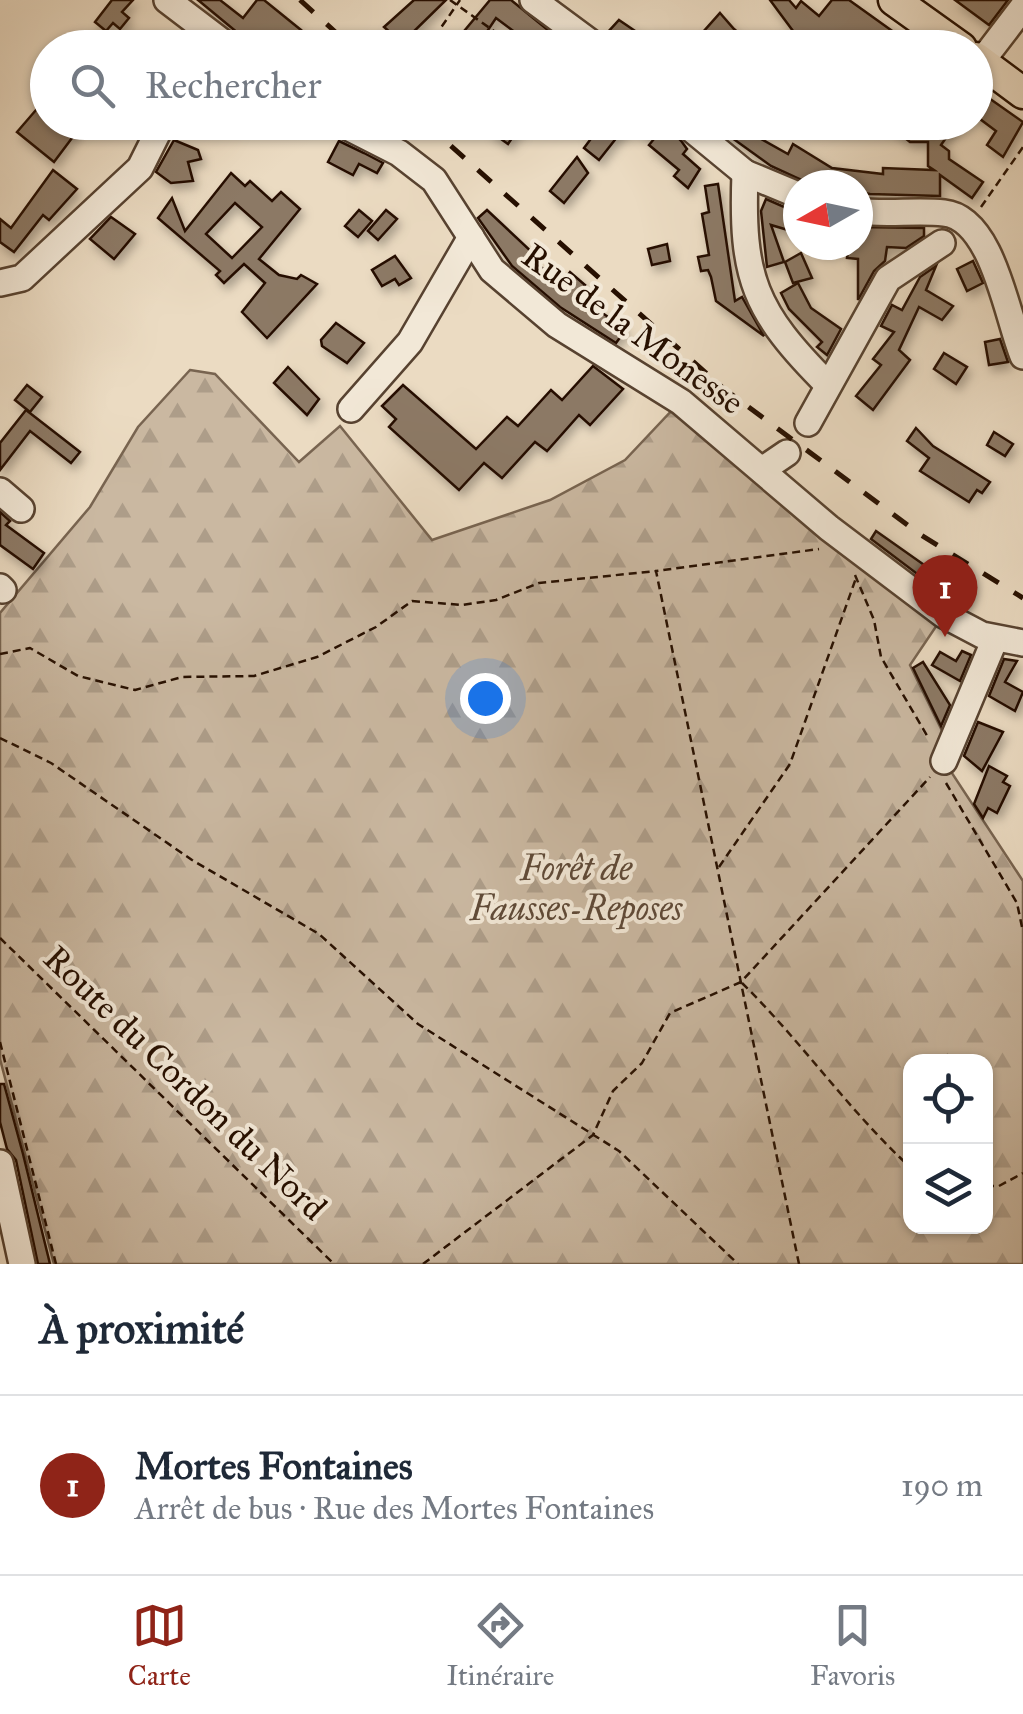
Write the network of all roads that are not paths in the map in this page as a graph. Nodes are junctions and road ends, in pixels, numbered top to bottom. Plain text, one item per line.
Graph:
1 (167, 0) edge
2 (533, 0) edge
3 (909, 4) edge
4 (1023, 7) edge
5 (201, 30) edge
6 (574, 30) edge
7 (940, 30) edge
8 (993, 36) edge
9 (993, 72) edge
10 (1023, 94) edge
11 (154, 140) edge
12 (373, 140) edge
13 (705, 140) edge
14 (745, 173) junction
15 (783, 188) edge
16 (873, 211) edge
17 (472, 237) junction
18 (942, 242) dead end
19 (0, 283) edge
20 (1023, 356) edge
21 (828, 385) junction
22 (351, 409) dead end
23 (808, 422) dead end
24 (786, 453) dead end
25 (762, 470) junction
26 (0, 491) edge
27 (22, 508) dead end
28 (995, 639) junction
29 (1023, 643) edge
30 (941, 765) road end
31 (0, 1162) edge
32 (22, 1264) edge

1 - 5 street
2 - 6 street
3 - 7 main road
4 - 8 street
9 - 10 main road
11 - 19 street
12 - 17 street, Rue de la Monesse
13 - 14 street
14 - 15 street
14 - 21 street
16 - 20 street
17 - 22 street
17 - 25 street, Rue de la Monesse
18 - 21 street
21 - 23 street
24 - 25 street
25 - 28 street, Rue de la Monesse
26 - 27 street
28 - 29 street, Rue de la Monesse
28 - 30 street
31 - 32 street

